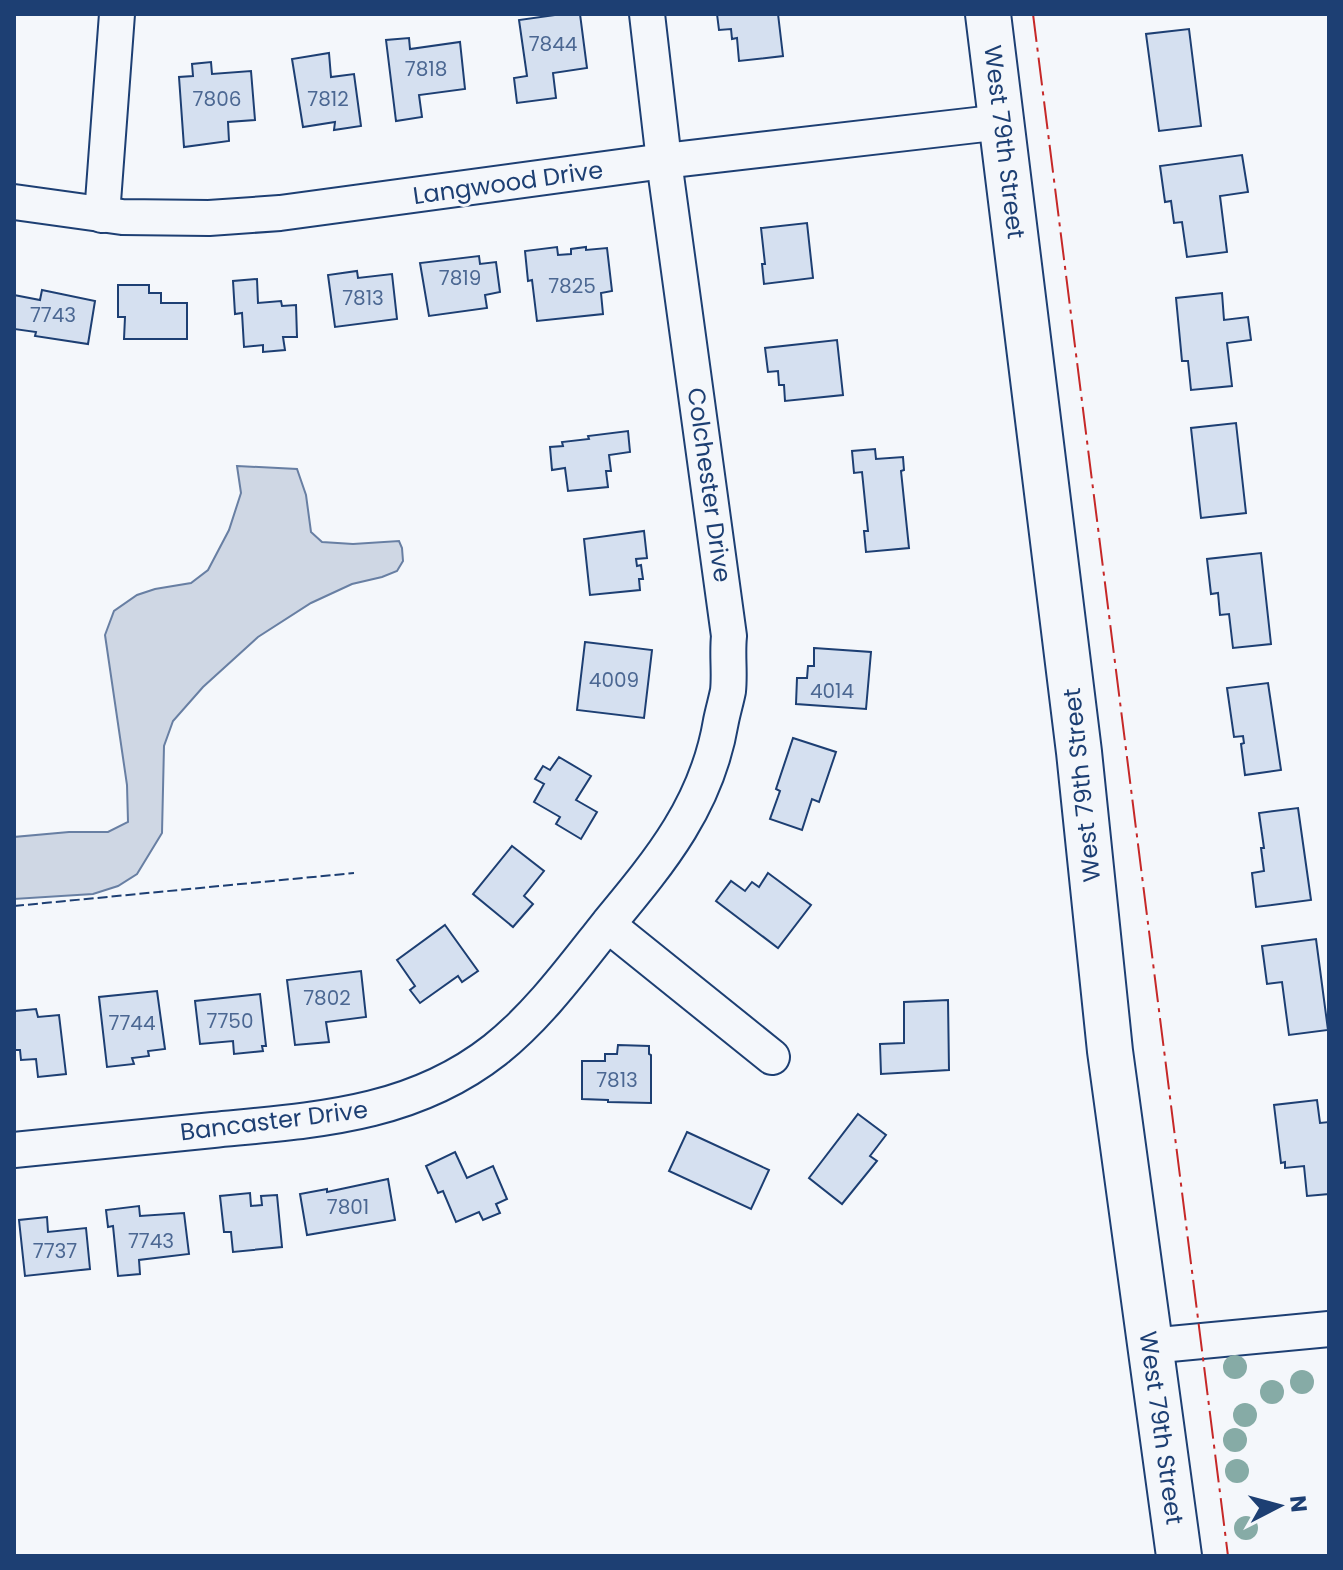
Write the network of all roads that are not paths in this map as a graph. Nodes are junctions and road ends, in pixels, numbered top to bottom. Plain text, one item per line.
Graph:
1 (117, 14) edge
2 (647, 14) edge
3 (988, 14) edge
4 (1002, 122) junction
5 (664, 161) junction
6 (14, 202) edge
7 (102, 215) junction
8 (608, 925) junction
9 (772, 1057) dead end
10 (14, 1150) edge
11 (1329, 1329) edge
12 (1149, 1346) junction
13 (1179, 1556) edge

1 - 7 street
2 - 5 street, Colchester Drive
3 - 4 main road, West 79th Street
4 - 5 street, Langwood Drive
4 - 12 main road, West 79th Street
5 - 7 street, Langwood Drive
5 - 8 street, Colchester Drive
6 - 7 street, Langwood Drive
8 - 9 street
8 - 10 street, Bancaster Drive
11 - 12 street
12 - 13 main road, West 79th Street

